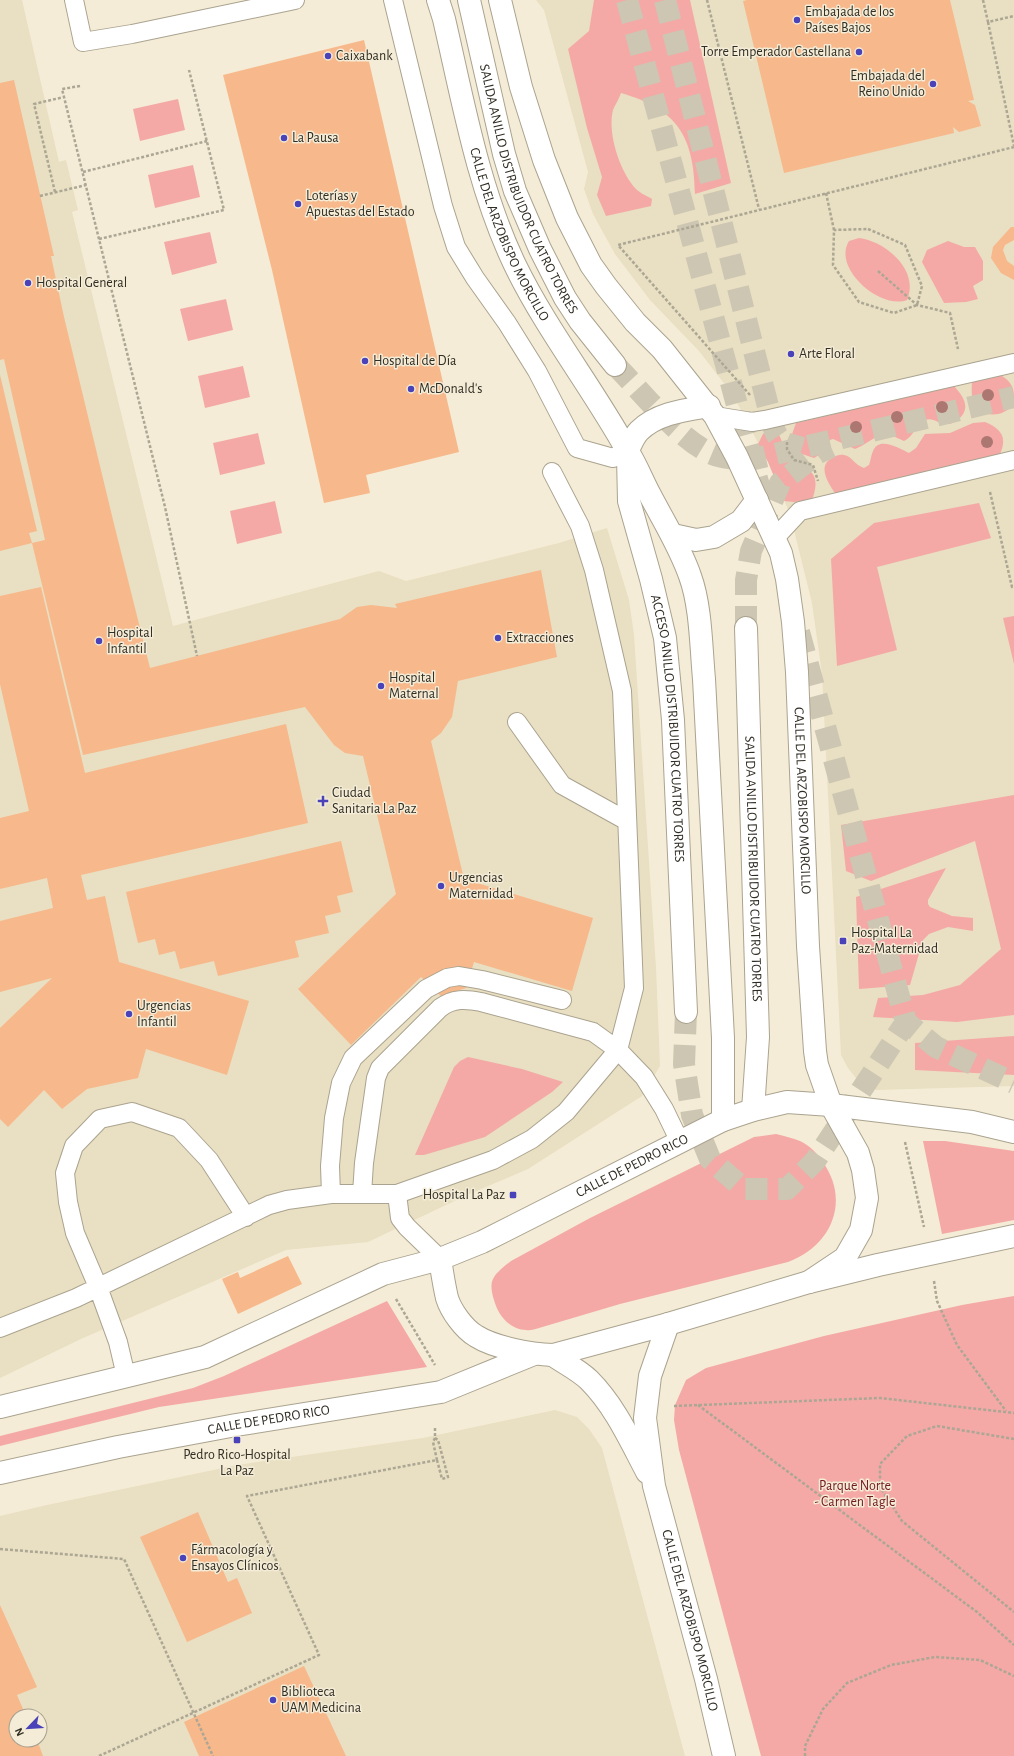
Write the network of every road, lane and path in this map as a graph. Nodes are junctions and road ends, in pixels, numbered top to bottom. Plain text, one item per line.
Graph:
1 (74, 0) edge
2 (295, 0) edge
3 (393, 0) edge
4 (438, 0) edge
5 (469, 0) edge
6 (500, 0) edge
7 (707, 0) edge
8 (983, 0) edge
9 (1014, 16) edge
10 (988, 22) junction
11 (190, 70) dead end
12 (80, 86) dead end
13 (64, 98) junction
14 (207, 141) junction
15 (1014, 146) edge
16 (83, 172) junction
17 (86, 185) junction
18 (55, 192) junction
19 (826, 193) junction
20 (40, 196) dead end
21 (759, 209) junction
22 (834, 230) junction
23 (99, 239) junction
24 (878, 271) dead end
25 (918, 305) junction
26 (959, 355) dead end
27 (1014, 363) edge
28 (615, 365) tunnel mouth
29 (712, 411) junction
30 (779, 417) junction
31 (628, 450) junction
32 (1014, 460) edge
33 (813, 465) dead end
34 (552, 472) dead end
35 (989, 487) dead end
36 (757, 500) junction
37 (673, 535) junction
38 (774, 539) junction
39 (1014, 586) edge
40 (746, 628) tunnel mouth
41 (197, 656) dead end
42 (517, 722) dead end
43 (627, 821) junction
44 (562, 1000) dead end
45 (686, 1012) tunnel mouth
46 (618, 1050) junction
47 (831, 1105) junction
48 (753, 1110) junction
49 (723, 1120) junction
50 (1014, 1132) edge
51 (904, 1138) dead end
52 (680, 1142) junction
53 (331, 1194) junction
54 (362, 1194) junction
55 (397, 1194) junction
56 (246, 1217) junction
57 (926, 1234) dead end
58 (1014, 1236) edge
59 (440, 1259) junction
60 (934, 1280) dead end
61 (809, 1282) junction
62 (98, 1287) junction
63 (394, 1295) dead end
64 (668, 1324) junction
65 (0, 1328) edge
66 (543, 1355) junction
67 (436, 1367) dead end
68 (126, 1376) junction
69 (698, 1405) junction
70 (0, 1407) edge
71 (668, 1408) dead end
72 (1007, 1412) junction
73 (1014, 1414) edge
74 (435, 1428) dead end
75 (435, 1438) junction
76 (1014, 1440) edge
77 (437, 1460) junction
78 (0, 1473) edge
79 (654, 1486) junction
80 (0, 1549) edge
81 (1014, 1612) edge
82 (1014, 1645) edge
83 (1014, 1676) edge
84 (193, 1713) junction
85 (99, 1756) edge
86 (213, 1756) edge
87 (724, 1756) edge
88 (805, 1756) edge

1 - 2 lane
3 - 31 lane
4 - 31 street, CALLE DEL ARZOBISPO MORCILLO
5 - 28 street, SALIDA ANILLO DISTRIBUIDOR CUATRO TORRES
6 - 29 street, CALLE DEL ARZOBISPO MORCILLO
7 - 21 path
8 - 10 path
9 - 10 path
10 - 15 path
11 - 14 path
12 - 13 path
13 - 16 path
13 - 18 path
14 - 16 path
14 - 23 path
15 - 19 path
16 - 17 path
17 - 18 path
17 - 23 path
18 - 20 path
19 - 21 path
19 - 22 path
21 - 30 path
22 - 25 path
22 - 25 path
23 - 41 path
24 - 25 path
25 - 26 path
27 - 30 lane
29 - 30 lane
29 - 31 street
29 - 36 street, CALLE DEL ARZOBISPO MORCILLO
30 - 33 path
31 - 37 street, CALLE DEL ARZOBISPO MORCILLO
31 - 45 street, ACCESO ANILLO DISTRIBUIDOR CUATRO TORRES
32 - 38 lane
34 - 43 lane
35 - 39 path
36 - 37 street
36 - 38 street, CALLE DEL ARZOBISPO MORCILLO
37 - 49 street, CALLE DEL ARZOBISPO MORCILLO
38 - 47 street, CALLE DEL ARZOBISPO MORCILLO
40 - 48 street, SALIDA ANILLO DISTRIBUIDOR CUATRO TORRES
42 - 43 lane
43 - 46 lane
44 - 53 lane
46 - 52 lane
46 - 54 lane
46 - 55 lane
47 - 48 street, CALLE DE PEDRO RICO
47 - 50 street, CALLE DE PEDRO RICO
47 - 61 street, CALLE DE PEDRO RICO
48 - 49 street, CALLE DE PEDRO RICO
49 - 52 street, CALLE DE PEDRO RICO
51 - 57 path
52 - 59 street, CALLE DE PEDRO RICO
53 - 54 lane
53 - 56 lane
54 - 55 lane
55 - 59 lane
56 - 62 lane
56 - 62 lane
58 - 61 street, CALLE DE PEDRO RICO
59 - 66 street, CALLE DE PEDRO RICO
59 - 68 street, CALLE DE PEDRO RICO
60 - 72 path
61 - 64 street, CALLE DE PEDRO RICO
62 - 65 lane
62 - 68 lane
63 - 67 path
64 - 66 street, CALLE DE PEDRO RICO
64 - 79 street, CALLE DEL ARZOBISPO MORCILLO
66 - 78 street, CALLE DE PEDRO RICO
66 - 79 street, CALLE DEL ARZOBISPO MORCILLO
68 - 70 street, CALLE DE PEDRO RICO
69 - 71 path
69 - 72 path
69 - 82 path
72 - 73 path
74 - 75 path
75 - 77 path
75 - 77 path
76 - 81 path
77 - 84 path
79 - 87 street, CALLE DEL ARZOBISPO MORCILLO
80 - 84 path
83 - 88 path
84 - 85 path
84 - 86 path

